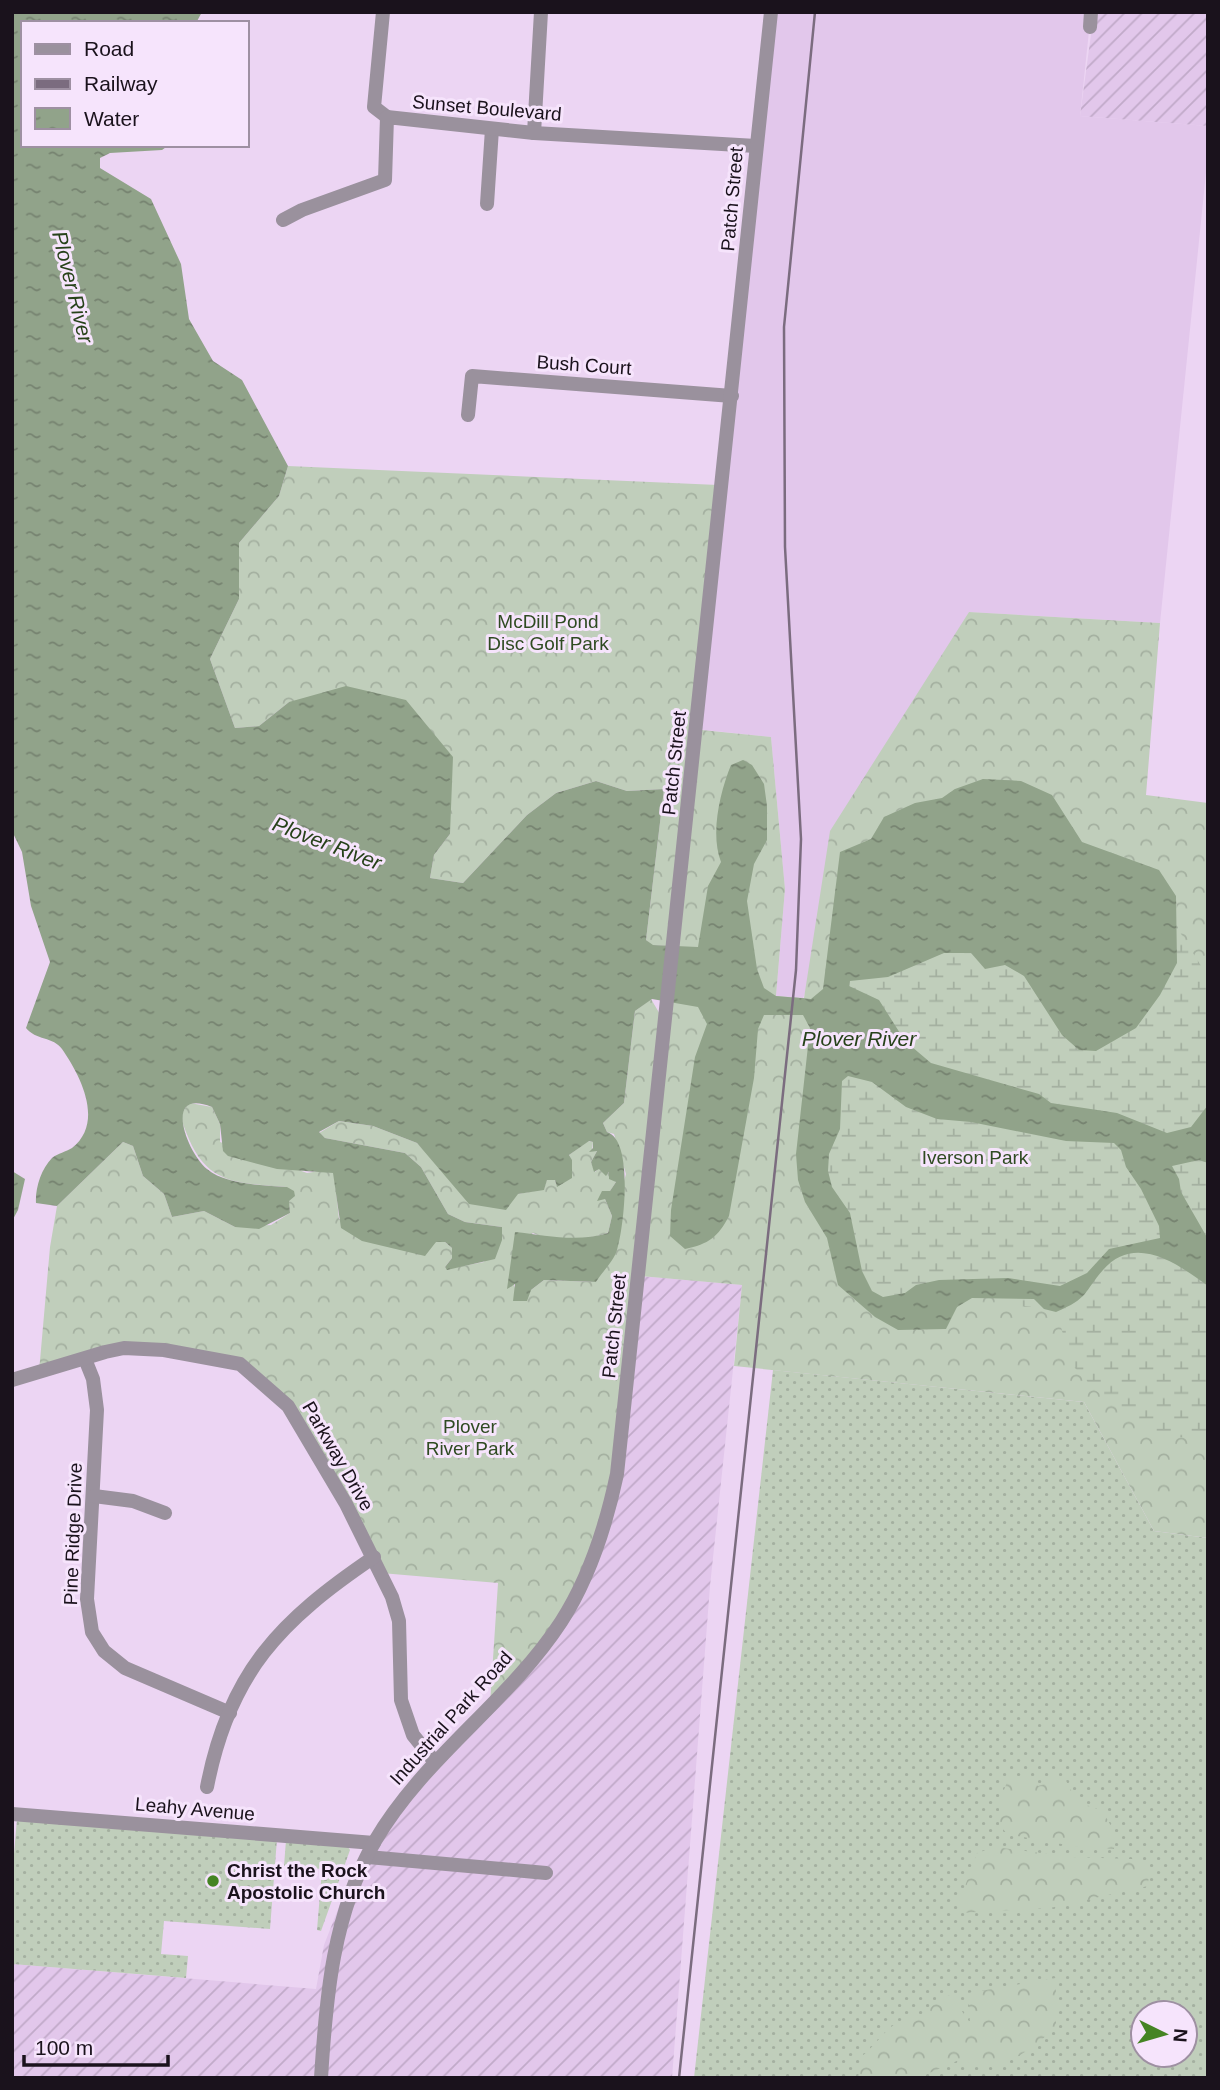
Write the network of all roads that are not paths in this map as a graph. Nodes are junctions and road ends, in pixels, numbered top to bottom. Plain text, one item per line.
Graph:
1 (383, 12) edge
2 (541, 12) edge
3 (771, 12) edge
4 (1091, 12) edge
5 (1090, 27) dead end
6 (387, 117) junction
7 (492, 129) junction
8 (534, 133) junction
9 (757, 146) junction
10 (486, 204) dead end
11 (283, 220) dead end
12 (732, 396) junction
13 (468, 415) dead end
14 (85, 1359) junction
15 (12, 1380) edge
16 (94, 1496) junction
17 (165, 1513) dead end
18 (608, 1516) joint
19 (374, 1557) junction
20 (230, 1713) junction
21 (434, 1761) junction
22 (208, 1787) dead end
23 (12, 1814) edge
24 (371, 1850) junction
25 (546, 1874) dead end
26 (321, 2078) edge

1 - 6 street
2 - 8 street
3 - 9 street, Patch Street
4 - 5 street
6 - 7 street, Sunset Boulevard
6 - 11 street, Sunset Boulevard
7 - 8 street, Sunset Boulevard
7 - 10 street
8 - 9 street, Sunset Boulevard
9 - 12 street, Patch Street
12 - 13 street, Bush Court
12 - 18 street, Patch Street
14 - 15 street, Parkway Drive
14 - 16 street, Pine Ridge Drive
14 - 19 street, Parkway Drive
16 - 17 street
16 - 20 street, Pine Ridge Drive
18 - 21 street, Industrial Park Road
19 - 20 street
19 - 21 street, Parkway Drive
20 - 22 street
21 - 24 street, Industrial Park Road
23 - 24 street, Leahy Avenue
24 - 25 street, Leahy Avenue
24 - 26 street, Industrial Park Road

